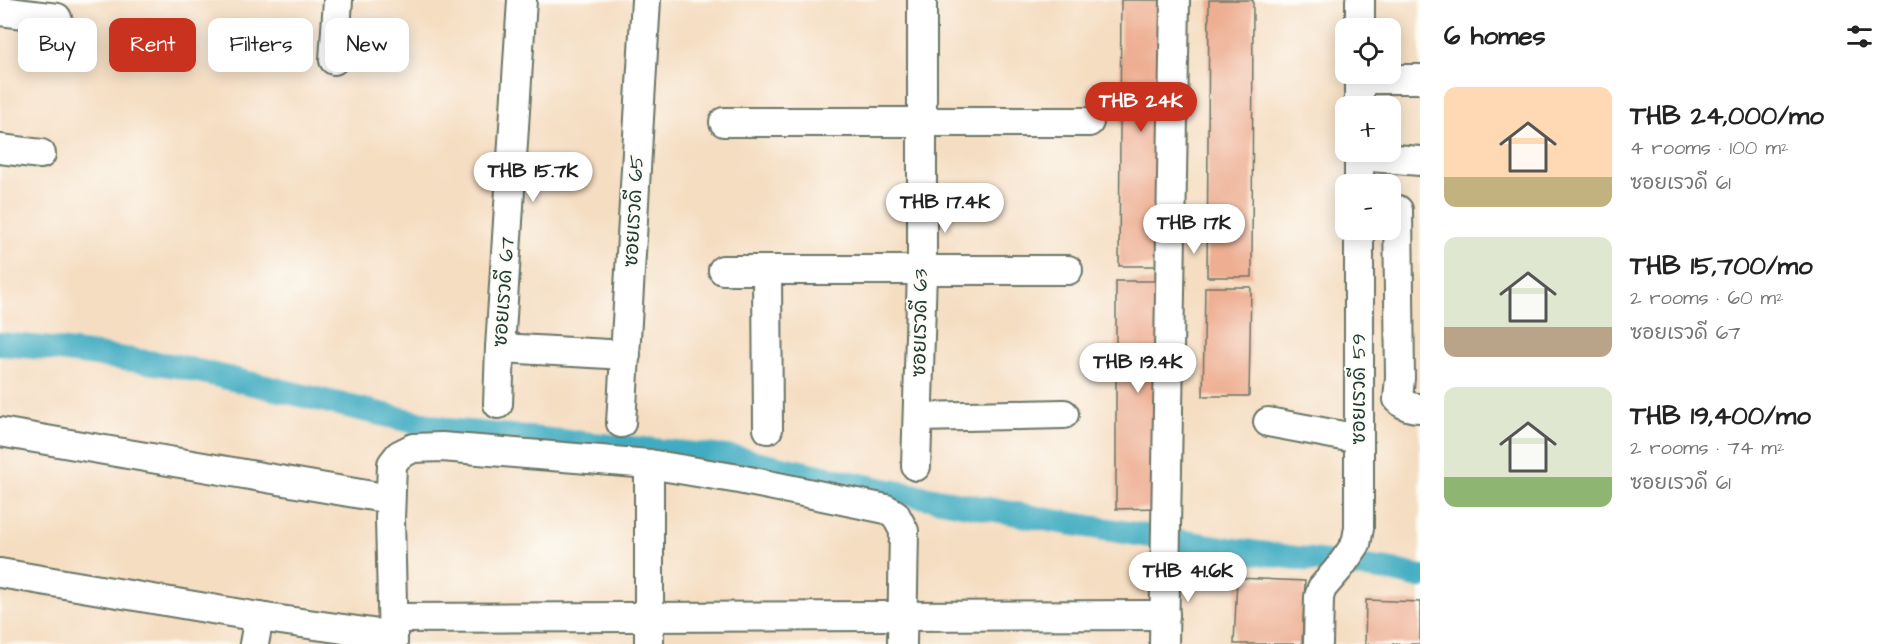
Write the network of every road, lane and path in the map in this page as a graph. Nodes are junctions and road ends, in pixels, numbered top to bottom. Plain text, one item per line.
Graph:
1 (338, 0) edge
2 (522, 0) edge
3 (646, 0) edge
4 (922, 0) edge
5 (1175, 0) edge
6 (1360, 0) edge
7 (0, 11) edge
8 (57, 18) dead end
9 (337, 18) edge
10 (1360, 18) edge
11 (1420, 79) edge
12 (1359, 86) edge
13 (922, 121) junction
14 (724, 122) dead end
15 (1089, 122) dead end
16 (0, 149) edge
17 (41, 154) dead end
18 (1401, 159) edge
19 (1420, 161) edge
20 (1403, 211) edge
21 (1359, 240) edge
22 (723, 270) dead end
23 (1068, 270) dead end
24 (767, 271) junction
25 (922, 271) junction
26 (500, 348) junction
27 (626, 355) junction
28 (498, 404) dead end
29 (1420, 408) edge
30 (1064, 414) dead end
31 (918, 417) junction
32 (1268, 422) dead end
33 (621, 423) dead end
34 (768, 429) dead end
35 (0, 432) edge
36 (1359, 439) junction
37 (649, 464) junction
38 (916, 466) dead end
39 (390, 499) junction
40 (0, 573) edge
41 (1165, 615) junction
42 (649, 630) edge
43 (902, 630) edge
44 (256, 631) edge
45 (393, 632) edge
46 (1164, 644) edge
47 (1318, 644) edge

1 - 9 street
2 - 26 street, ซอยเรวดี 67
3 - 27 street, ซอยเรวดี 65
4 - 13 street, ซอยเรวดี 63
5 - 41 street
6 - 10 street
7 - 8 street
11 - 12 street
13 - 14 street
13 - 15 street
13 - 25 street, ซอยเรวดี 63
16 - 17 street
18 - 19 street
20 - 29 street
21 - 36 street, ซอยเรวดี 59
22 - 24 street
23 - 25 street
24 - 25 street
24 - 34 street
25 - 31 street, ซอยเรวดี 63
26 - 27 street
26 - 28 street, ซอยเรวดี 67
27 - 33 street, ซอยเรวดี 65
30 - 31 street
31 - 38 street, ซอยเรวดี 63
32 - 36 street
35 - 39 street
36 - 47 street, ซอยเรวดี 59
37 - 39 street
37 - 42 street
37 - 43 street
39 - 45 street
40 - 44 street
41 - 43 street
41 - 46 street
42 - 43 street
42 - 45 street
44 - 45 street

